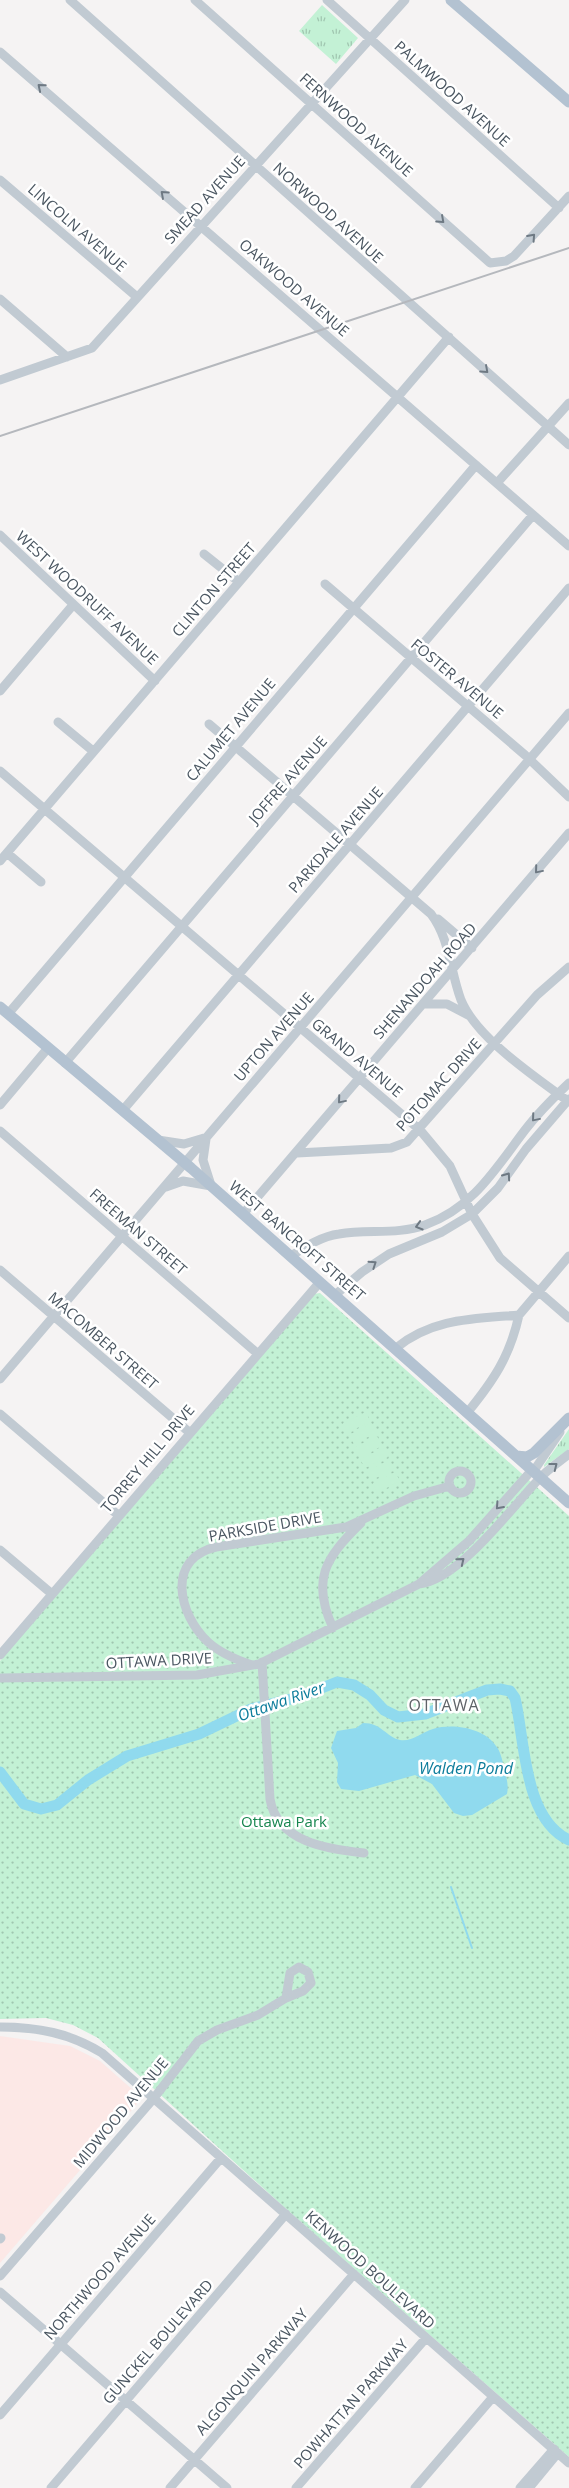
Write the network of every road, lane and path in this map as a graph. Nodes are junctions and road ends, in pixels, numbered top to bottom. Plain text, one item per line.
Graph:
1 (70, 0) edge
2 (195, 0) edge
3 (327, 0) edge
4 (451, 0) edge
5 (403, 1) edge
6 (370, 39) junction
7 (0, 52) edge
8 (569, 102) edge
9 (311, 103) junction
10 (254, 166) junction
11 (0, 180) edge
12 (569, 196) edge
13 (558, 208) junction
14 (200, 226) junction
15 (137, 298) junction
16 (0, 299) edge
17 (449, 337) junction
18 (67, 357) junction
19 (0, 380) edge
20 (398, 396) junction
21 (569, 403) edge
22 (548, 426) junction
23 (569, 445) edge
24 (476, 465) junction
25 (497, 483) junction
26 (533, 515) junction
27 (0, 535) edge
28 (569, 546) edge
29 (204, 554) dead end
30 (239, 582) junction
31 (325, 584) dead end
32 (569, 588) edge
33 (73, 605) junction
34 (353, 609) junction
35 (411, 658) junction
36 (155, 680) junction
37 (0, 691) edge
38 (468, 707) junction
39 (569, 713) edge
40 (58, 722) dead end
41 (209, 724) dead end
42 (236, 746) junction
43 (94, 752) junction
44 (529, 760) junction
45 (0, 771) edge
46 (293, 795) junction
47 (569, 797) edge
48 (45, 809) junction
49 (569, 833) edge
50 (350, 844) junction
51 (7, 852) junction
52 (0, 861) edge
53 (124, 878) junction
54 (41, 882) dead end
55 (415, 900) junction
56 (181, 927) junction
57 (472, 948) junction
58 (569, 967) edge
59 (452, 971) junction
60 (238, 975) junction
61 (424, 1004) junction
62 (4, 1010) edge
63 (469, 1015) junction
64 (300, 1028) junction
65 (495, 1044) junction
66 (48, 1048) junction
67 (65, 1063) junction
68 (359, 1078) junction
69 (569, 1083) edge
70 (558, 1094) junction
71 (568, 1101) edge
72 (0, 1105) edge
73 (123, 1110) junction
74 (420, 1130) junction
75 (0, 1131) edge
76 (207, 1137) junction
77 (158, 1140) junction
78 (297, 1153) junction
79 (184, 1163) junction
80 (212, 1187) junction
81 (161, 1190) junction
82 (466, 1202) junction
83 (243, 1214) junction
84 (472, 1214) junction
85 (122, 1236) junction
86 (291, 1256) junction
87 (569, 1256) edge
88 (0, 1270) edge
89 (320, 1282) junction
90 (538, 1292) junction
91 (335, 1295) junction
92 (519, 1314) junction
93 (54, 1316) junction
94 (569, 1318) edge
95 (396, 1348) junction
96 (257, 1353) junction
97 (0, 1379) edge
98 (467, 1412) junction
99 (0, 1414) edge
100 (569, 1418) edge
101 (189, 1432) junction
102 (569, 1454) edge
103 (516, 1456) junction
104 (535, 1473) junction
105 (450, 1486) dead end
106 (569, 1503) edge
107 (118, 1515) junction
108 (365, 1519) junction
109 (0, 1550) edge
110 (52, 1594) junction
111 (333, 1628) junction
112 (0, 1655) edge
113 (262, 1662) junction
114 (252, 1665) junction
115 (0, 1678) edge
116 (364, 1853) dead end
117 (286, 1998) dead end
118 (0, 2027) edge
119 (154, 2098) junction
120 (221, 2158) junction
121 (286, 2214) junction
122 (354, 2274) junction
123 (0, 2276) edge
124 (0, 2292) edge
125 (426, 2338) junction
126 (60, 2344) junction
127 (494, 2397) junction
128 (126, 2401) junction
129 (0, 2415) edge
130 (556, 2451) junction
131 (195, 2460) junction
132 (569, 2463) edge
133 (51, 2488) edge
134 (170, 2488) edge
135 (227, 2488) edge
136 (296, 2488) edge
137 (415, 2488) edge
138 (520, 2488) edge
139 (529, 2488) edge

1 - 10 street, NORWOOD AVENUE
2 - 9 street, FERNWOOD AVENUE
3 - 6 street, PALMWOOD AVENUE
4 - 8 main road
5 - 6 street, SMEAD AVENUE
6 - 9 street, SMEAD AVENUE
6 - 13 street, PALMWOOD AVENUE
14 -> 7 street, OAKWOOD AVENUE
9 - 10 street, SMEAD AVENUE
9 -> 13 street, FERNWOOD AVENUE
10 - 14 street, SMEAD AVENUE
10 - 17 street, NORWOOD AVENUE
11 - 15 street, LINCOLN AVENUE
12 - 13 street
14 - 15 street, SMEAD AVENUE
14 - 20 street, OAKWOOD AVENUE
15 - 18 street, SMEAD AVENUE
16 - 18 street
17 - 20 street, CLINTON STREET
17 -> 22 street, NORWOOD AVENUE
18 - 19 street, SMEAD AVENUE
20 - 24 street, OAKWOOD AVENUE
20 - 30 street, CLINTON STREET
21 - 22 street
22 - 23 street, NORWOOD AVENUE
22 - 25 street
24 - 25 street, OAKWOOD AVENUE
24 - 34 street, CALUMET AVENUE
25 - 26 street, OAKWOOD AVENUE
26 - 28 street, OAKWOOD AVENUE
26 - 35 street, JOFFRE AVENUE
27 - 33 street, WEST WOODRUFF AVENUE
29 - 30 street
30 - 36 street, CLINTON STREET
31 - 34 street, FOSTER AVENUE
32 - 38 street, PARKDALE AVENUE
33 - 36 street, WEST WOODRUFF AVENUE
33 - 37 street
34 - 35 street, FOSTER AVENUE
34 - 42 street, CALUMET AVENUE
35 - 38 street, FOSTER AVENUE
35 - 46 street, JOFFRE AVENUE
36 - 43 street, CLINTON STREET
38 - 44 street, FOSTER AVENUE
38 - 50 street, PARKDALE AVENUE
39 - 44 street, UPTON AVENUE
40 - 43 street
41 - 42 street
42 - 46 street
42 - 53 street, CALUMET AVENUE
43 - 48 street, CLINTON STREET
44 - 47 street, FOSTER AVENUE
44 - 55 street, UPTON AVENUE
45 - 48 street, GRAND AVENUE
46 - 50 street
46 - 56 street, JOFFRE AVENUE
48 - 51 street, CLINTON STREET
48 - 53 street, GRAND AVENUE
49 -> 57 street, SHENANDOAH ROAD
50 - 55 street
50 - 60 street, PARKDALE AVENUE
51 - 52 street, CLINTON STREET
51 - 54 street
53 - 56 street, GRAND AVENUE
53 - 62 street, CALUMET AVENUE
55 - 57 street
55 - 59 street
55 - 64 street, UPTON AVENUE
56 - 60 street, GRAND AVENUE
56 - 67 street, JOFFRE AVENUE
57 - 59 street, SHENANDOAH ROAD
58 - 65 street, POTOMAC DRIVE
59 - 61 street, SHENANDOAH ROAD
59 - 63 street
60 - 64 street, GRAND AVENUE
60 - 73 street, PARKDALE AVENUE
61 - 63 street
61 - 68 street, SHENANDOAH ROAD
62 - 66 main road, WEST BANCROFT STREET
63 - 65 street
64 - 68 street, GRAND AVENUE
64 - 76 street, UPTON AVENUE
65 - 70 street
65 - 74 street, POTOMAC DRIVE
66 - 67 main road, WEST BANCROFT STREET
66 - 72 street
67 - 73 main road, WEST BANCROFT STREET
68 - 74 street, GRAND AVENUE
68 -> 78 street, SHENANDOAH ROAD
69 - 70 street
70 - 71 street
70 -> 82 street
84 -> 71 street
73 - 77 main road, WEST BANCROFT STREET
74 - 78 street, POTOMAC DRIVE
74 - 82 street, GRAND AVENUE
75 - 85 street, FREEMAN STREET
76 - 77 street
76 - 79 street, UPTON AVENUE
76 - 80 street
77 - 79 main road, WEST BANCROFT STREET
78 - 83 street, SHENANDOAH ROAD
79 - 80 main road, WEST BANCROFT STREET
79 - 81 street, UPTON AVENUE
80 - 81 street
80 - 83 main road, WEST BANCROFT STREET
81 - 85 street, UPTON AVENUE
82 - 84 street, GRAND AVENUE
82 -> 86 street
83 - 86 main road, WEST BANCROFT STREET
84 - 90 street, GRAND AVENUE
91 -> 84 street
85 - 93 street, UPTON AVENUE
85 - 96 street, FREEMAN STREET
86 - 89 main road, WEST BANCROFT STREET
87 - 90 street
88 - 93 street, MACOMBER STREET
89 - 91 main road, WEST BANCROFT STREET
89 - 96 street, TORREY HILL DRIVE
90 - 92 street
90 - 94 street, GRAND AVENUE
91 - 95 main road, WEST BANCROFT STREET
92 - 95 street
92 - 98 street
93 - 97 street, UPTON AVENUE
93 - 101 street, MACOMBER STREET
95 - 98 main road, WEST BANCROFT STREET
96 - 101 street, TORREY HILL DRIVE
98 - 103 main road, WEST BANCROFT STREET
99 - 107 street
100 - 103 main road
100 - 104 street
101 - 107 street, TORREY HILL DRIVE
104 -> 102 street
103 - 104 main road, WEST BANCROFT STREET
104 - 106 main road, WEST BANCROFT STREET
104 - 111 street, OTTAWA DRIVE
105 - 108 street, PARKSIDE DRIVE
107 - 110 street, TORREY HILL DRIVE
108 - 111 street
108 - 114 street, PARKSIDE DRIVE
109 - 110 street
110 - 112 street, TORREY HILL DRIVE
111 - 113 street, OTTAWA DRIVE
113 - 114 street, OTTAWA DRIVE
113 - 116 street
114 - 115 street, OTTAWA DRIVE
117 - 119 street, MIDWOOD AVENUE
118 - 119 street, KENWOOD BOULEVARD
119 - 120 street, KENWOOD BOULEVARD
119 - 123 street, MIDWOOD AVENUE
120 - 121 street, KENWOOD BOULEVARD
120 - 126 street, NORTHWOOD AVENUE
121 - 122 street, KENWOOD BOULEVARD
121 - 128 street, GUNCKEL BOULEVARD
122 - 125 street, KENWOOD BOULEVARD
122 - 131 street, ALGONQUIN PARKWAY
124 - 126 street
125 - 127 street, KENWOOD BOULEVARD
125 - 136 street, POWHATTAN PARKWAY
126 - 128 street
126 - 129 street, NORTHWOOD AVENUE
127 - 130 street, KENWOOD BOULEVARD
127 - 137 street
128 - 131 street
128 - 133 street, GUNCKEL BOULEVARD
130 - 132 street, KENWOOD BOULEVARD
130 - 138 street
130 - 139 street
131 - 134 street, ALGONQUIN PARKWAY
131 - 135 street

